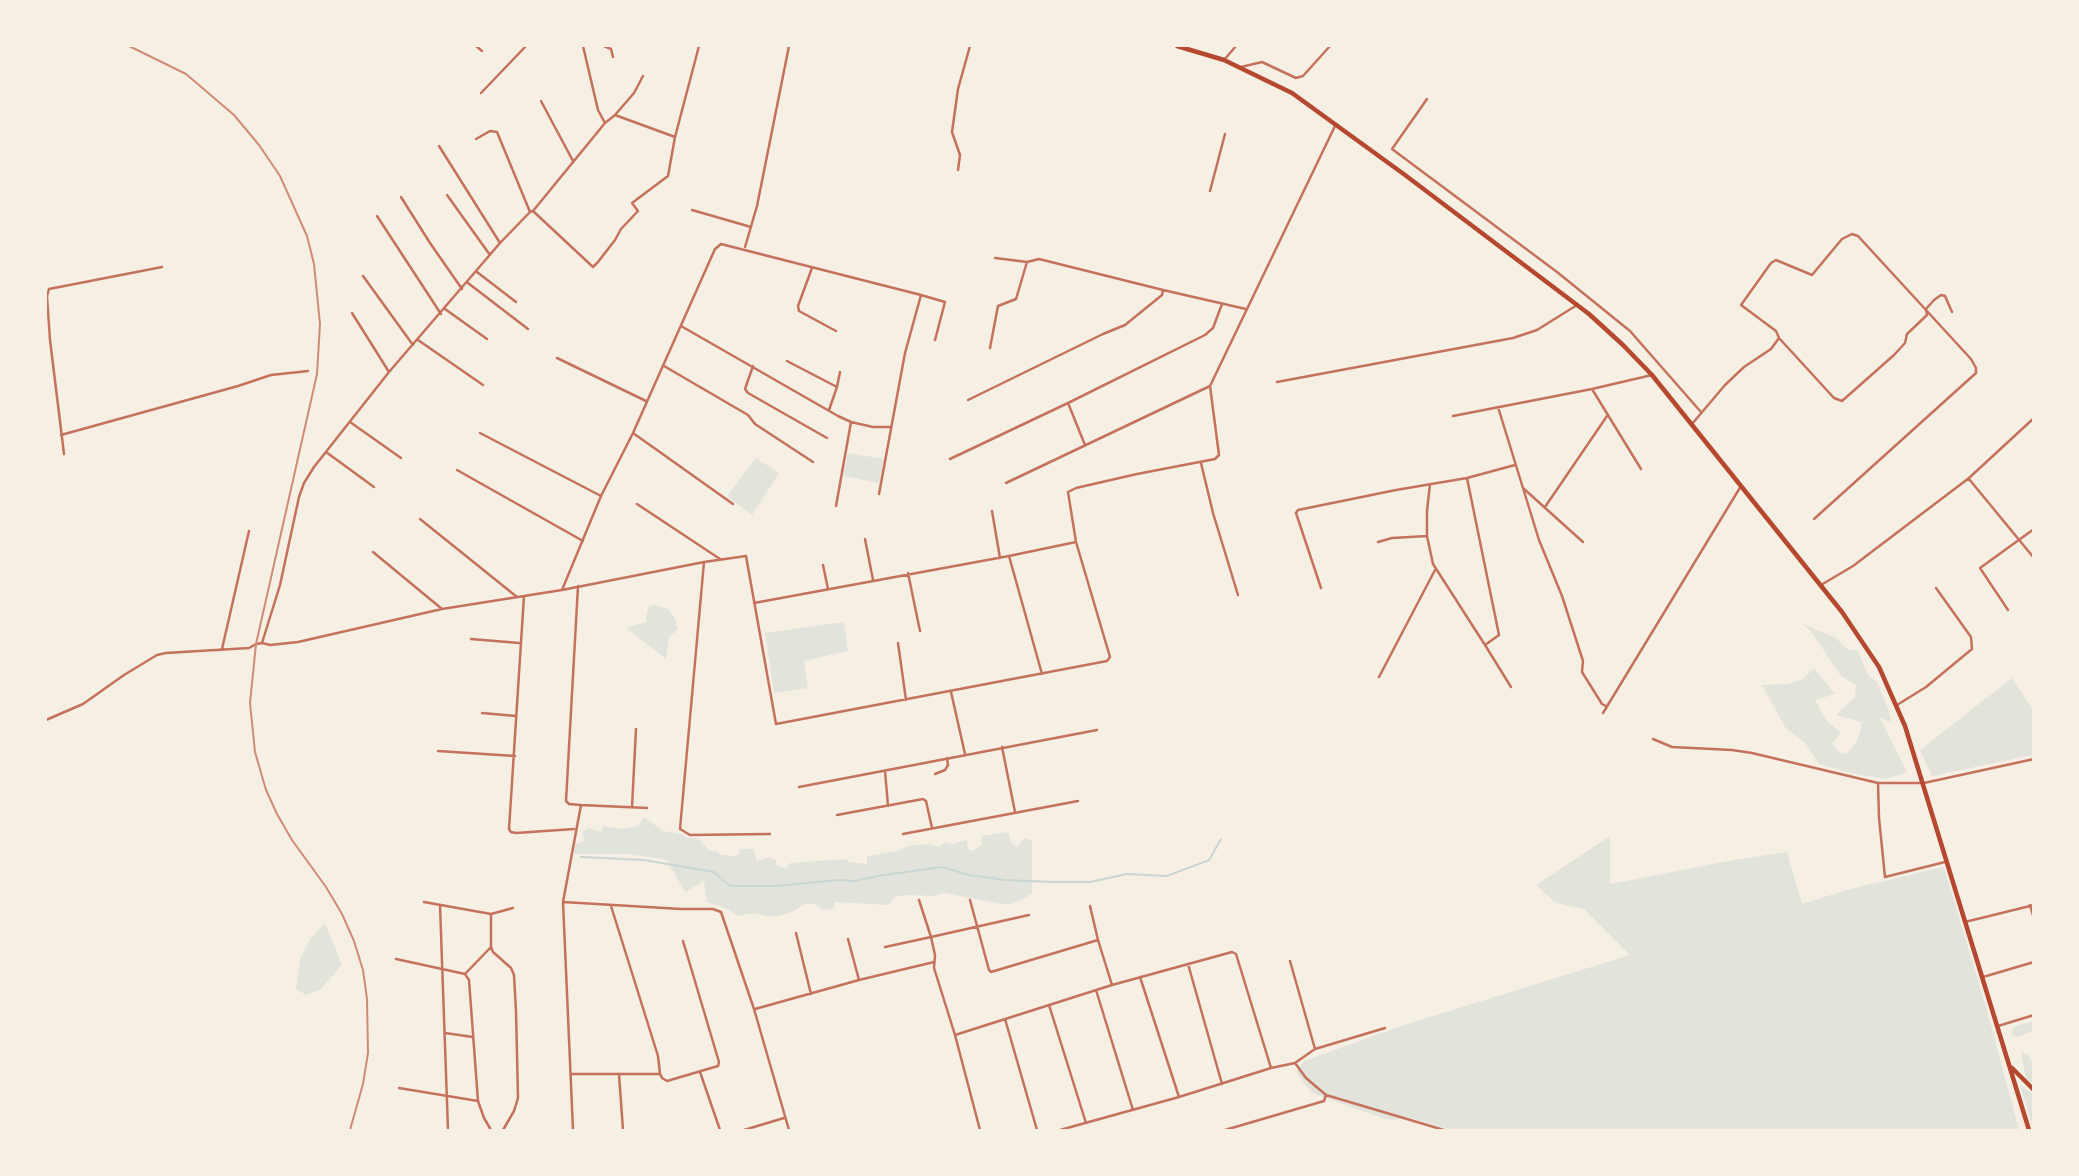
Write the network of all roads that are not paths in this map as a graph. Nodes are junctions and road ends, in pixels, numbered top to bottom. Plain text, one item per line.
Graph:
1 (476, 46) edge
2 (526, 46) edge
3 (583, 46) edge
4 (604, 46) edge
5 (699, 46) edge
6 (789, 46) edge
7 (970, 46) edge
8 (1177, 46) edge
9 (1236, 46) edge
10 (1330, 46) edge
11 (482, 51) dead end
12 (613, 57) dead end
13 (1224, 60) junction
14 (1238, 67) junction
15 (643, 76) dead end
16 (481, 93) dead end
17 (1427, 99) dead end
18 (541, 101) dead end
19 (615, 115) junction
20 (605, 123) junction
21 (1336, 124) junction
22 (1224, 134) dead end
23 (675, 137) junction
24 (476, 139) dead end
25 (439, 146) dead end
26 (573, 161) junction
27 (958, 170) dead end
28 (1210, 191) dead end
29 (447, 195) dead end
30 (401, 197) dead end
31 (692, 210) dead end
32 (531, 212) junction
33 (377, 216) dead end
34 (751, 227) junction
35 (500, 243) junction
36 (745, 248) junction
37 (490, 255) junction
38 (995, 258) dead end
39 (1027, 262) junction
40 (162, 267) dead end
41 (812, 268) junction
42 (476, 272) junction
43 (363, 276) dead end
44 (468, 283) junction
45 (462, 289) junction
46 (1163, 290) junction
47 (921, 295) junction
48 (516, 302) dead end
49 (1222, 304) junction
50 (1577, 305) junction
51 (445, 309) junction
52 (1246, 309) junction
53 (1926, 309) junction
54 (1952, 312) dead end
55 (352, 313) dead end
56 (441, 314) junction
57 (681, 326) junction
58 (528, 329) dead end
59 (836, 331) dead end
60 (1779, 338) junction
61 (487, 339) dead end
62 (50, 340) junction
63 (418, 340) junction
64 (934, 340) dead end
65 (46, 342) edge
66 (413, 345) junction
67 (990, 348) dead end
68 (556, 358) dead end
69 (787, 360) dead end
70 (663, 366) junction
71 (753, 366) junction
72 (308, 371) dead end
73 (389, 372) junction
74 (839, 372) dead end
75 (1652, 375) junction
76 (1277, 382) dead end
77 (483, 385) dead end
78 (1210, 386) junction
79 (837, 387) junction
80 (1592, 389) junction
81 (968, 400) dead end
82 (646, 401) junction
83 (1069, 403) junction
84 (1497, 407) junction
85 (829, 410) junction
86 (1701, 412) junction
87 (1453, 416) dead end
88 (1607, 416) junction
89 (2034, 418) edge
90 (350, 422) junction
91 (851, 422) junction
92 (1692, 424) junction
93 (891, 427) junction
94 (480, 433) dead end
95 (633, 433) junction
96 (61, 435) junction
97 (827, 438) dead end
98 (1085, 445) junction
99 (326, 452) junction
100 (64, 454) dead end
101 (401, 458) dead end
102 (950, 459) dead end
103 (1201, 461) junction
104 (813, 462) dead end
105 (1515, 465) junction
106 (1642, 469) dead end
107 (457, 470) dead end
108 (1467, 478) junction
109 (1969, 478) junction
110 (1006, 483) dead end
111 (1430, 484) junction
112 (1522, 486) junction
113 (1741, 486) junction
114 (374, 487) dead end
115 (879, 494) dead end
116 (601, 496) junction
117 (636, 504) dead end
118 (733, 504) dead end
119 (836, 506) dead end
120 (1545, 508) junction
121 (992, 511) dead end
122 (420, 519) dead end
123 (1814, 519) dead end
124 (2034, 529) edge
125 (249, 531) dead end
126 (1427, 536) junction
127 (865, 539) dead end
128 (2019, 540) junction
129 (583, 541) junction
130 (1076, 542) junction
131 (1378, 542) dead end
132 (1583, 542) dead end
133 (373, 552) dead end
134 (1009, 556) junction
135 (1000, 558) junction
136 (2034, 558) edge
137 (720, 559) junction
138 (704, 562) junction
139 (823, 565) dead end
140 (1435, 570) junction
141 (908, 573) junction
142 (873, 580) junction
143 (579, 585) junction
144 (1821, 586) junction
145 (1321, 588) dead end
146 (1936, 588) dead end
147 (828, 589) junction
148 (562, 590) junction
149 (1238, 595) dead end
150 (524, 596) junction
151 (517, 597) junction
152 (754, 603) junction
153 (442, 609) junction
154 (2008, 610) dead end
155 (920, 631) dead end
156 (471, 639) dead end
157 (262, 643) junction
158 (519, 643) junction
159 (898, 643) dead end
160 (1485, 645) junction
161 (222, 649) junction
162 (1042, 674) junction
163 (1380, 677) dead end
164 (1511, 687) dead end
165 (951, 691) junction
166 (906, 700) junction
167 (1897, 705) junction
168 (1606, 706) junction
169 (482, 713) dead end
170 (1603, 713) dead end
171 (516, 716) junction
172 (46, 720) edge
173 (636, 729) dead end
174 (1097, 730) dead end
175 (1653, 738) dead end
176 (1002, 747) junction
177 (438, 751) dead end
178 (965, 754) junction
179 (515, 756) junction
180 (947, 758) junction
181 (2034, 759) edge
182 (885, 771) junction
183 (934, 774) dead end
184 (1878, 783) junction
185 (1924, 783) junction
186 (799, 787) dead end
187 (1078, 801) dead end
188 (582, 805) junction
189 (888, 806) junction
190 (632, 807) junction
191 (647, 808) dead end
192 (1015, 813) junction
193 (837, 815) dead end
194 (576, 828) junction
195 (932, 828) junction
196 (770, 834) dead end
197 (903, 834) dead end
198 (1947, 862) junction
199 (919, 900) dead end
200 (970, 900) dead end
201 (424, 902) dead end
202 (563, 902) junction
203 (440, 905) junction
204 (2032, 905) edge
205 (611, 906) junction
206 (1090, 906) dead end
207 (513, 908) dead end
208 (491, 914) junction
209 (1029, 915) dead end
210 (2034, 919) edge
211 (1965, 922) junction
212 (979, 927) junction
213 (796, 933) dead end
214 (931, 937) junction
215 (848, 939) dead end
216 (1098, 940) junction
217 (683, 941) dead end
218 (491, 947) junction
219 (885, 947) dead end
220 (396, 959) dead end
221 (1290, 961) dead end
222 (934, 962) junction
223 (2034, 962) edge
224 (1188, 964) junction
225 (442, 968) junction
226 (465, 974) junction
227 (1140, 977) junction
228 (1982, 978) junction
229 (859, 980) junction
230 (1112, 985) junction
231 (1096, 990) junction
232 (811, 994) junction
233 (1049, 1005) junction
234 (754, 1009) junction
235 (2034, 1015) edge
236 (1005, 1019) junction
237 (1998, 1026) junction
238 (1385, 1028) dead end
239 (444, 1033) junction
240 (955, 1035) junction
241 (473, 1037) junction
242 (1315, 1049) junction
243 (1295, 1063) junction
244 (2009, 1065) junction
245 (1271, 1068) junction
246 (700, 1072) junction
247 (570, 1074) junction
248 (619, 1074) junction
249 (660, 1074) junction
250 (1223, 1084) junction
251 (400, 1088) dead end
252 (2034, 1090) edge
253 (1326, 1094) junction
254 (447, 1096) junction
255 (1179, 1097) junction
256 (478, 1101) junction
257 (1133, 1110) junction
258 (785, 1118) junction
259 (1086, 1123) junction
260 (448, 1130) edge
261 (491, 1130) edge
262 (503, 1130) edge
263 (573, 1130) edge
264 (623, 1130) edge
265 (720, 1130) edge
266 (744, 1130) edge
267 (789, 1130) edge
268 (980, 1130) edge
269 (1037, 1130) edge
270 (1060, 1130) edge
271 (1225, 1130) edge
272 (1444, 1130) edge
273 (2029, 1130) edge

1 - 11 street
2 - 16 street
3 - 20 street
4 - 12 street
5 - 23 street
6 - 34 street
7 - 27 street
8 - 13 highway
9 - 13 street
10 - 14 street
13 - 14 highway
14 - 21 highway
15 - 19 street
17 - 86 street
18 - 26 street
19 - 20 street
19 - 23 street
20 - 26 street
21 - 50 highway
21 - 52 street
22 - 28 street
23 - 32 street
24 - 32 street
25 - 35 street
26 - 32 street
29 - 37 street
30 - 45 street
31 - 34 street
32 - 35 street
33 - 56 street
34 - 36 street
35 - 37 street
36 - 41 street
36 - 57 street
37 - 42 street
38 - 39 street
39 - 46 street
39 - 67 street
40 - 62 street
41 - 47 street
41 - 59 street
42 - 44 street
42 - 48 street
43 - 66 street
44 - 45 street
44 - 58 street
45 - 51 street
46 - 49 street
46 - 81 street
47 - 64 street
47 - 93 street
49 - 52 street
49 - 83 street
50 - 75 highway
50 - 76 street
51 - 56 street
51 - 61 street
52 - 78 street
53 - 54 street
53 - 60 street
53 - 60 street
53 - 123 street
55 - 73 street
56 - 63 street
57 - 70 street
57 - 71 street
60 - 86 street
62 - 65 street
62 - 96 street
63 - 66 street
63 - 77 street
66 - 73 street
68 - 82 street
69 - 79 street
70 - 82 street
70 - 104 street
71 - 85 street
71 - 97 street
72 - 96 street
73 - 90 street
74 - 79 street
75 - 80 street
75 - 92 highway
78 - 98 street
78 - 103 street
79 - 85 street
80 - 84 street
80 - 88 street
82 - 95 street
83 - 98 street
83 - 102 street
84 - 87 street
84 - 105 street
85 - 91 street
86 - 92 street
88 - 106 street
88 - 120 street
89 - 109 street
90 - 99 street
90 - 101 street
91 - 93 street
91 - 119 street
92 - 113 highway
93 - 115 street
94 - 116 street
95 - 116 street
95 - 118 street
96 - 100 street
98 - 110 street
99 - 114 street
99 - 157 street
103 - 130 street
103 - 149 street
105 - 108 street
105 - 112 street
107 - 129 street
108 - 111 street
108 - 160 street
109 - 128 street
109 - 144 street
111 - 126 street
111 - 145 street
112 - 120 street
112 - 168 street
113 - 144 highway
113 - 168 street
116 - 129 street
117 - 137 street
120 - 132 street
121 - 135 street
122 - 151 street
124 - 128 street
125 - 161 street
126 - 131 street
126 - 140 street
127 - 142 street
128 - 136 street
128 - 154 street
129 - 148 street
130 - 134 street
130 - 162 street
133 - 153 street
134 - 135 street
134 - 162 street
135 - 141 street
137 - 138 street
137 - 152 street
138 - 143 street
138 - 196 street
139 - 147 street
140 - 160 street
140 - 163 street
141 - 142 street
141 - 155 street
142 - 147 street
143 - 148 street
143 - 188 street
144 - 167 highway
146 - 167 street
147 - 152 street
148 - 150 street
150 - 151 street
150 - 158 street
151 - 153 street
152 - 166 street
153 - 157 street
156 - 158 street
157 - 161 street
158 - 171 street
159 - 166 street
160 - 164 street
161 - 172 street
162 - 165 street
165 - 166 street
165 - 178 street
167 - 185 highway
168 - 170 street
169 - 171 street
171 - 179 street
173 - 190 street
174 - 176 street
175 - 184 street
176 - 178 street
176 - 192 street
177 - 179 street
178 - 180 street
179 - 194 street
180 - 182 street
180 - 183 street
181 - 185 street
182 - 186 street
182 - 189 street
184 - 185 street
184 - 198 street
185 - 198 highway
187 - 192 street
188 - 190 street
188 - 194 street
189 - 193 street
189 - 195 street
190 - 191 street
192 - 195 street
194 - 202 street
195 - 197 street
198 - 211 highway
199 - 214 street
200 - 212 street
201 - 203 street
202 - 205 street
202 - 247 street
203 - 208 street
203 - 225 street
204 - 210 street
204 - 211 street
205 - 234 street
205 - 249 street
206 - 216 street
207 - 208 street
208 - 218 street
209 - 212 street
211 - 228 highway
212 - 214 street
212 - 216 street
213 - 232 street
214 - 219 street
214 - 222 street
215 - 229 street
216 - 230 street
217 - 246 street
218 - 226 street
218 - 262 street
220 - 225 street
221 - 242 street
222 - 229 street
222 - 240 street
223 - 228 street
224 - 227 street
224 - 245 street
224 - 250 street
225 - 226 street
225 - 239 street
226 - 241 street
227 - 230 street
227 - 255 street
228 - 237 highway
229 - 232 street
230 - 231 street
231 - 233 street
231 - 257 street
232 - 234 street
233 - 236 street
233 - 259 street
234 - 258 street
235 - 237 street
236 - 240 street
236 - 269 street
237 - 244 highway
238 - 242 street
239 - 241 street
239 - 254 street
240 - 268 street
241 - 256 street
242 - 243 street
243 - 245 street
243 - 253 street
244 - 252 highway
244 - 273 highway
245 - 250 street
246 - 249 street
246 - 265 street
247 - 248 street
247 - 263 street
248 - 249 street
248 - 264 street
250 - 255 street
251 - 254 street
253 - 271 street
253 - 272 street
254 - 256 street
254 - 260 street
255 - 257 street
256 - 261 street
257 - 259 street
258 - 266 street
258 - 267 street
259 - 270 street

